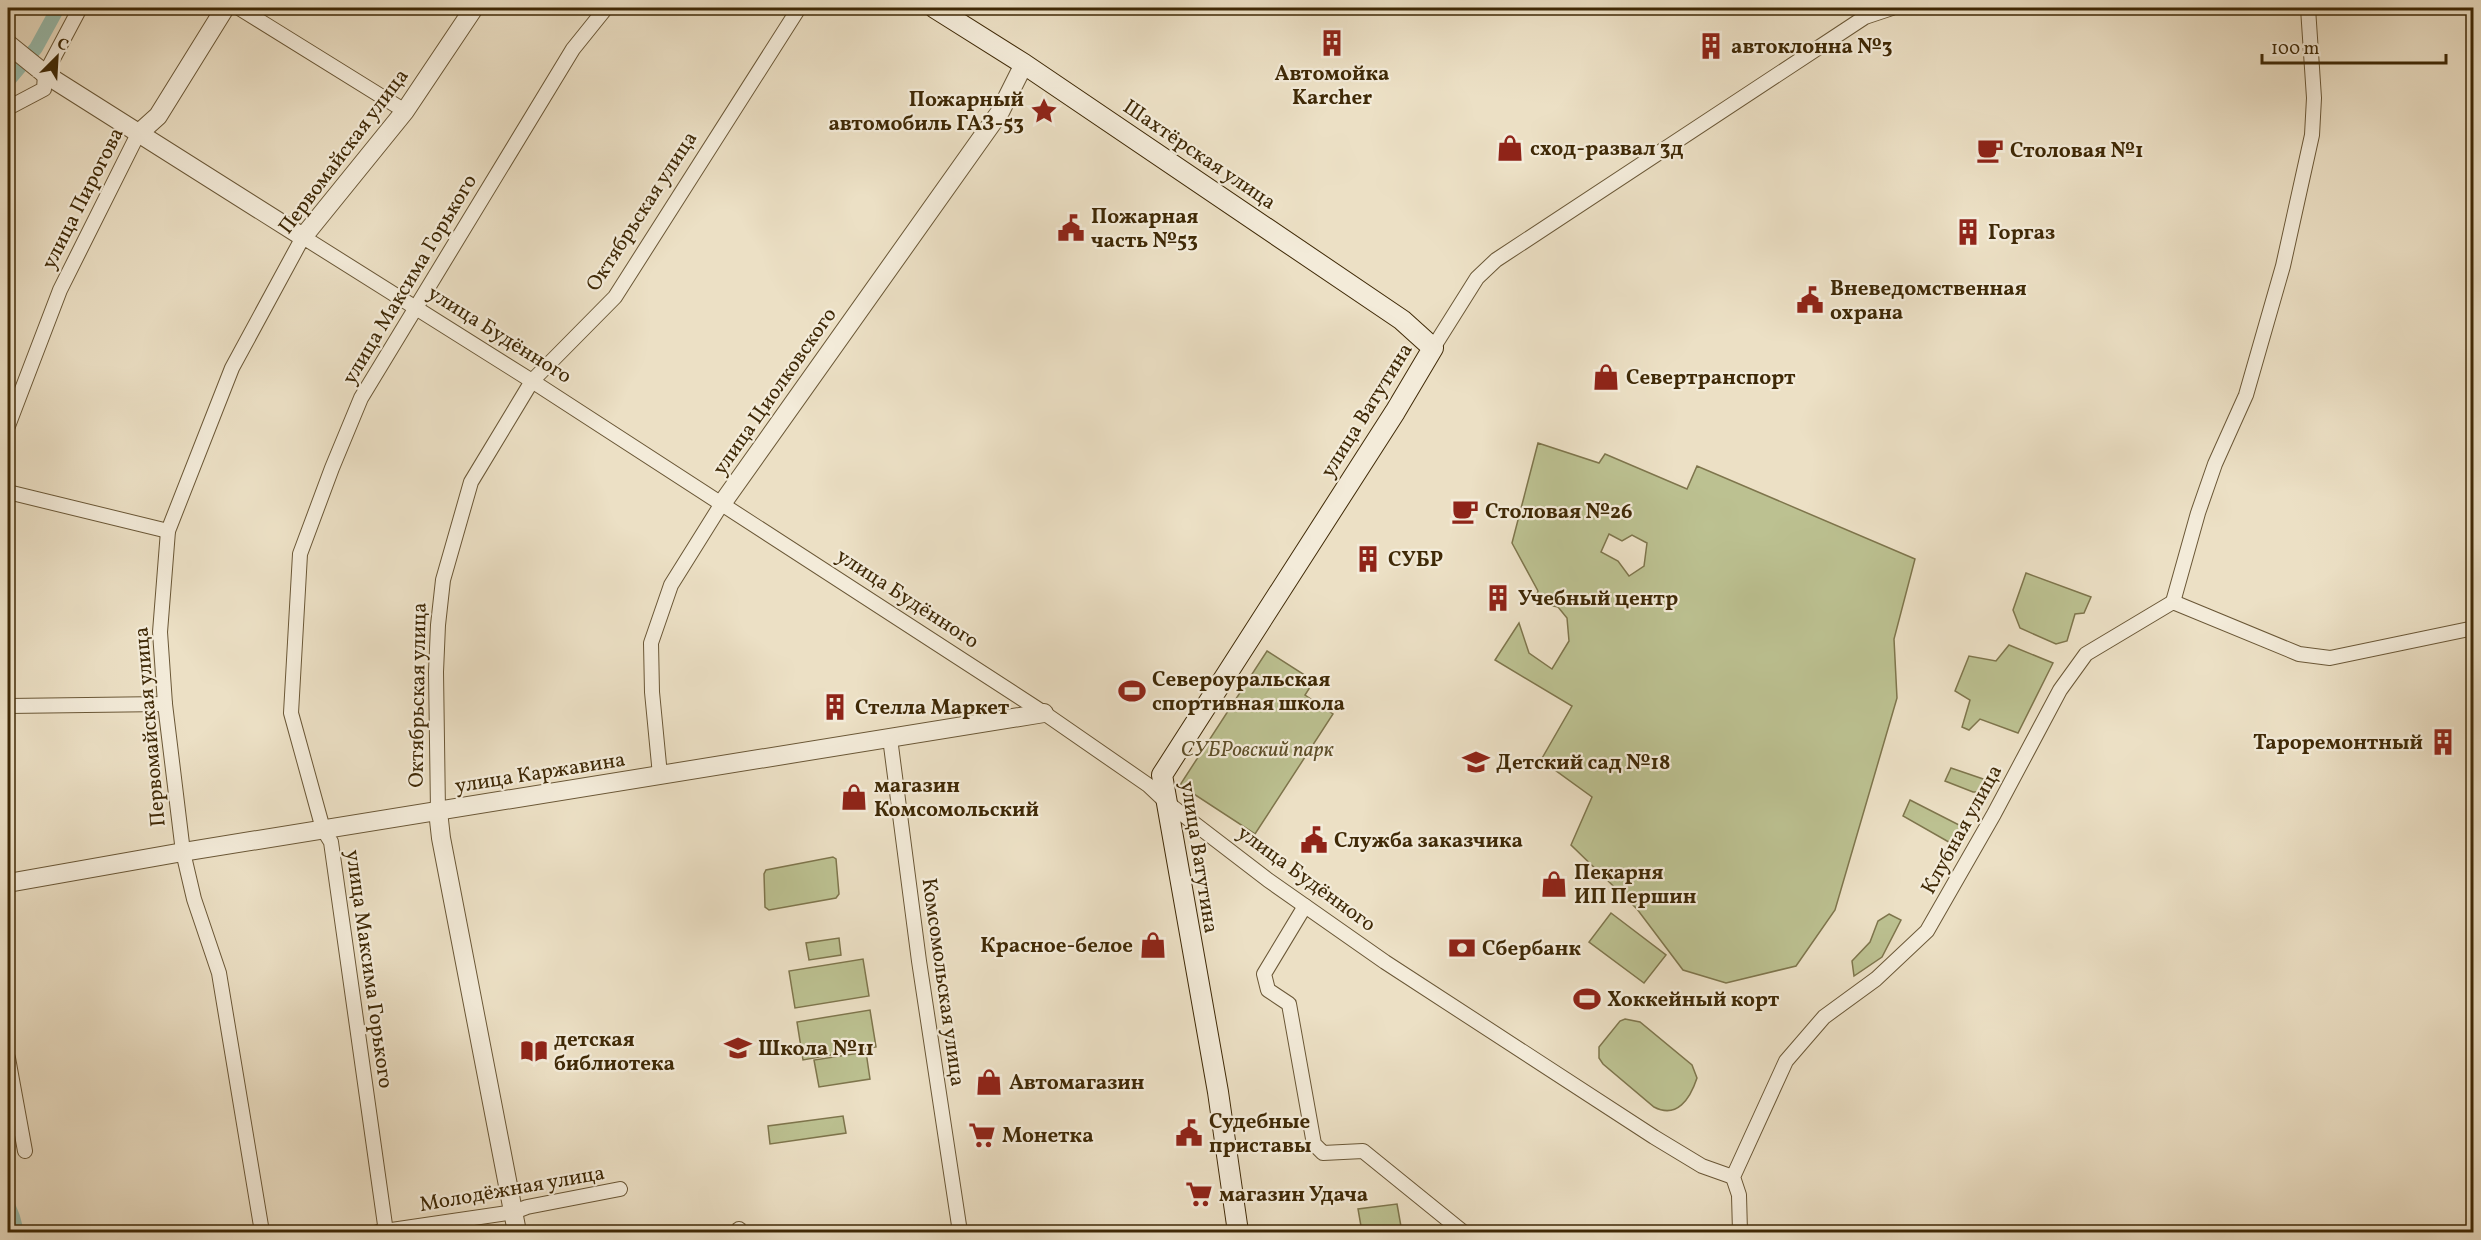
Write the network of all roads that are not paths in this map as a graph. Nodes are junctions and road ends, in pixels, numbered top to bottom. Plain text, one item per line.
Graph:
1 (80, 8) edge
2 (225, 8) edge
3 (239, 8) edge
4 (474, 8) edge
5 (606, 8) edge
6 (799, 8) edge
7 (935, 8) edge
8 (1892, 8) edge
9 (2308, 8) edge
10 (8, 45) edge
11 (1024, 64) junction
12 (45, 74) junction
13 (8, 108) edge
14 (405, 111) junction
15 (138, 134) junction
16 (303, 237) junction
17 (415, 307) junction
18 (1433, 348) junction
19 (532, 381) junction
20 (8, 426) edge
21 (8, 492) edge
22 (721, 505) junction
23 (168, 531) junction
24 (2173, 602) junction
25 (2474, 628) edge
26 (165, 704) junction
27 (8, 706) edge
28 (1044, 713) junction
29 (890, 738) junction
30 (660, 775) junction
31 (1165, 801) junction
32 (438, 811) junction
33 (323, 830) junction
34 (183, 852) junction
35 (8, 883) edge
36 (1305, 906) junction
37 (8, 1058) edge
38 (24, 1151) dead end
39 (1733, 1178) junction
40 (620, 1189) dead end
41 (514, 1212) junction
42 (383, 1232) edge
43 (262, 1233) edge
44 (517, 1233) edge
45 (960, 1233) edge
46 (1238, 1233) edge
47 (1462, 1233) edge
48 (1740, 1233) edge

1 - 12 street
2 - 15 street, улица Пирогова
3 - 14 street
4 - 14 street, Первомайская улица
5 - 17 street, улица Максима Горького
6 - 19 street, Октябрьская улица
7 - 11 main road, Шахтёрская улица
8 - 18 street
9 - 24 street
10 - 12 street, улица Будённого
11 - 18 main road, Шахтёрская улица
11 - 22 street, улица Циолковского
12 - 13 street
12 - 15 street, улица Будённого
14 - 16 street, Первомайская улица
15 - 16 street, улица Будённого
15 - 20 street, улица Пирогова
16 - 17 street, улица Будённого
16 - 23 street, Первомайская улица
17 - 19 street, улица Будённого
17 - 33 street, улица Максима Горького
18 - 31 main road, улица Ватутина
19 - 22 street, улица Будённого
19 - 32 street, Октябрьская улица
21 - 23 street
22 - 28 street, улица Будённого
22 - 30 street, улица Циолковского
23 - 26 street, Первомайская улица
24 - 25 street
24 - 39 street, Клубная улица
26 - 27 street
26 - 34 street, Первомайская улица
28 - 29 street, улица Каржавина
28 - 31 street, улица Будённого
29 - 30 street, улица Каржавина
29 - 45 street, Комсомольская улица
30 - 32 street, улица Каржавина
31 - 36 street, улица Будённого
31 - 46 main road, улица Ватутина
32 - 33 street, улица Каржавина
32 - 41 street, Октябрьская улица
33 - 34 street, улица Каржавина
33 - 42 street, улица Максима Горького
34 - 35 street, улица Каржавина
34 - 43 street, Первомайская улица
36 - 39 street, улица Будённого
36 - 47 street
37 - 38 street
39 - 48 street
40 - 41 street, Молодёжная улица
41 - 42 street, Молодёжная улица
41 - 44 street, Октябрьская улица

